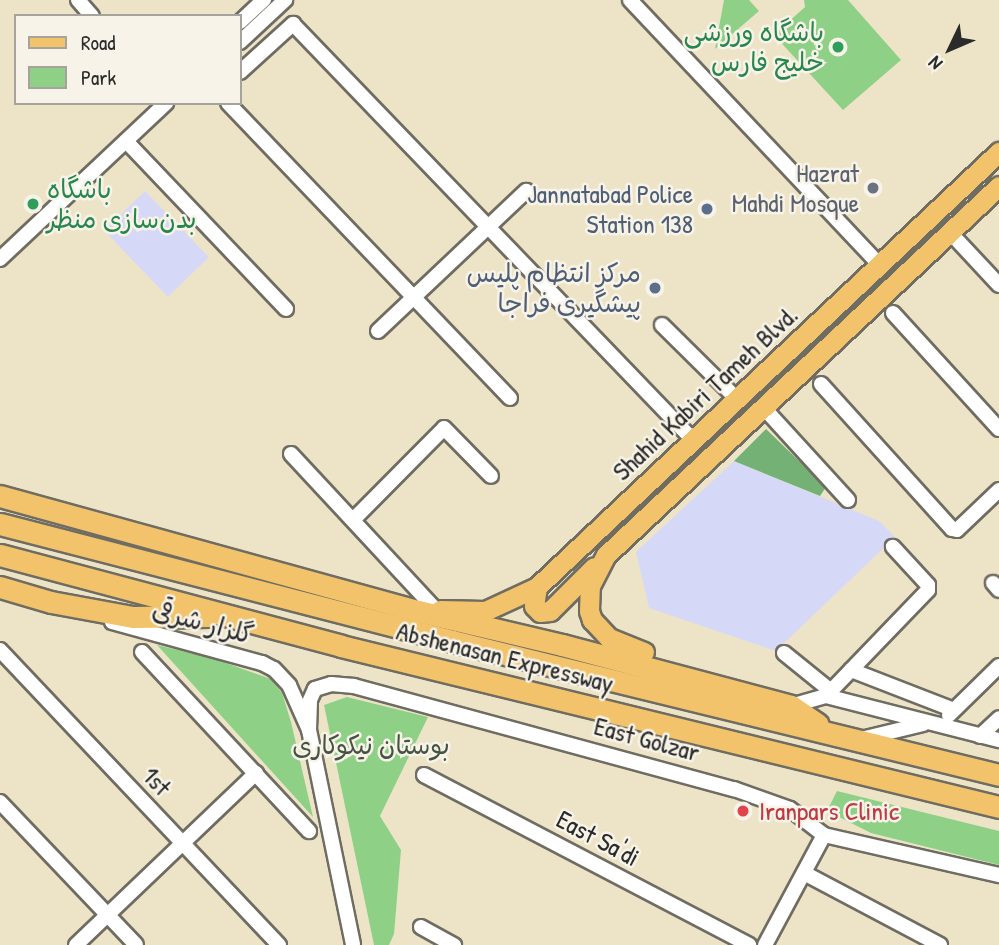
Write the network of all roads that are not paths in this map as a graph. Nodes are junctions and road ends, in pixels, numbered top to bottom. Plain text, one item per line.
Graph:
1 (78, 0) edge
2 (264, 0) edge
3 (285, 0) edge
4 (630, 0) edge
5 (90, 14) edge
6 (242, 21) edge
7 (242, 40) edge
8 (242, 70) edge
9 (164, 105) edge
10 (230, 105) edge
11 (126, 141) junction
12 (999, 152) edge
13 (999, 186) edge
14 (526, 191) dead end
15 (488, 227) junction
16 (958, 241) dead end
17 (0, 259) edge
18 (879, 264) junction
19 (999, 285) edge
20 (414, 297) junction
21 (286, 309) dead end
22 (893, 313) dead end
23 (662, 325) dead end
24 (378, 331) dead end
25 (821, 384) dead end
26 (510, 398) dead end
27 (737, 399) junction
28 (764, 407) junction
29 (999, 429) edge
30 (693, 440) junction
31 (291, 454) dead end
32 (491, 476) dead end
33 (999, 490) edge
34 (0, 496) edge
35 (848, 500) dead end
36 (354, 520) junction
37 (0, 524) edge
38 (893, 547) dead end
39 (0, 555) edge
40 (606, 555) junction
41 (537, 587) junction
42 (3, 590) edge
43 (51, 601) junction
44 (427, 610) junction
45 (228, 615) junction
46 (0, 650) edge
47 (142, 652) dead end
48 (643, 652) joint
49 (784, 653) dead end
50 (999, 666) edge
51 (851, 670) junction
52 (828, 694) junction
53 (791, 706) junction
54 (954, 710) junction
55 (759, 715) junction
56 (999, 718) edge
57 (933, 724) junction
58 (309, 730) junction
59 (832, 732) junction
60 (980, 736) junction
61 (861, 740) junction
62 (999, 740) edge
63 (256, 774) junction
64 (997, 774) edge
65 (424, 775) dead end
66 (0, 802) edge
67 (996, 807) edge
68 (309, 831) dead end
69 (824, 835) junction
70 (181, 843) junction
71 (804, 873) junction
72 (999, 875) edge
73 (107, 916) junction
74 (421, 928) dead end
75 (76, 945) edge
76 (136, 945) edge
77 (279, 945) edge
78 (353, 945) edge
79 (454, 945) edge
80 (749, 945) edge
81 (765, 945) edge
82 (940, 945) edge

1 - 5 street
2 - 6 street
3 - 7 street
4 - 18 street
8 - 15 street
9 - 11 street
10 - 20 street
11 - 17 street
11 - 21 street
12 - 18 main road, Shahid Kabiri Tameh Blvd.
13 - 28 main road, Shahid Kabiri Tameh Blvd.
14 - 15 street
15 - 20 street
15 - 30 street
16 - 19 street
18 - 27 main road, Shahid Kabiri Tameh Blvd.
20 - 24 street
20 - 26 street
22 - 29 street
23 - 27 street
25 - 33 street
27 - 30 main road, Shahid Kabiri Tameh Blvd.
28 - 35 street
28 - 40 main road, Shahid Kabiri Tameh Blvd.
30 - 41 main road, Shahid Kabiri Tameh Blvd.
31 - 36 street
32 - 36 street
34 - 44 highway
36 - 44 street
37 - 55 highway, Abshenasan Expressway
38 - 51 street
39 - 45 highway, Abshenasan Expressway
40 - 41 main road
40 - 48 main road, Shahid Kabiri Tameh Blvd.
41 - 44 main road, Shahid Kabiri Tameh Blvd.
42 - 43 highway
43 - 45 highway
43 - 58 street, گلزار شرقی
44 - 53 highway
45 - 67 highway, Abshenasan Expressway
46 - 70 street, 1st
47 - 63 street
48 - 53 highway
49 - 52 street
50 - 54 street
51 - 52 street
51 - 54 street
52 - 53 street
52 - 57 street
53 - 55 street
53 - 59 highway
54 - 57 street
55 - 59 highway, Abshenasan Expressway
56 - 60 street
57 - 60 street
57 - 61 street
58 - 69 street, East Golzar
58 - 78 street
59 - 61 highway, Abshenasan Expressway
60 - 62 street
61 - 64 highway, Abshenasan Expressway
63 - 68 street
63 - 70 street
65 - 80 street, East Sa'di
66 - 73 street
69 - 71 street
69 - 72 street, East Golzar
70 - 73 street
70 - 77 street, 1st
71 - 81 street
71 - 82 street
73 - 75 street
73 - 76 street
74 - 79 street

